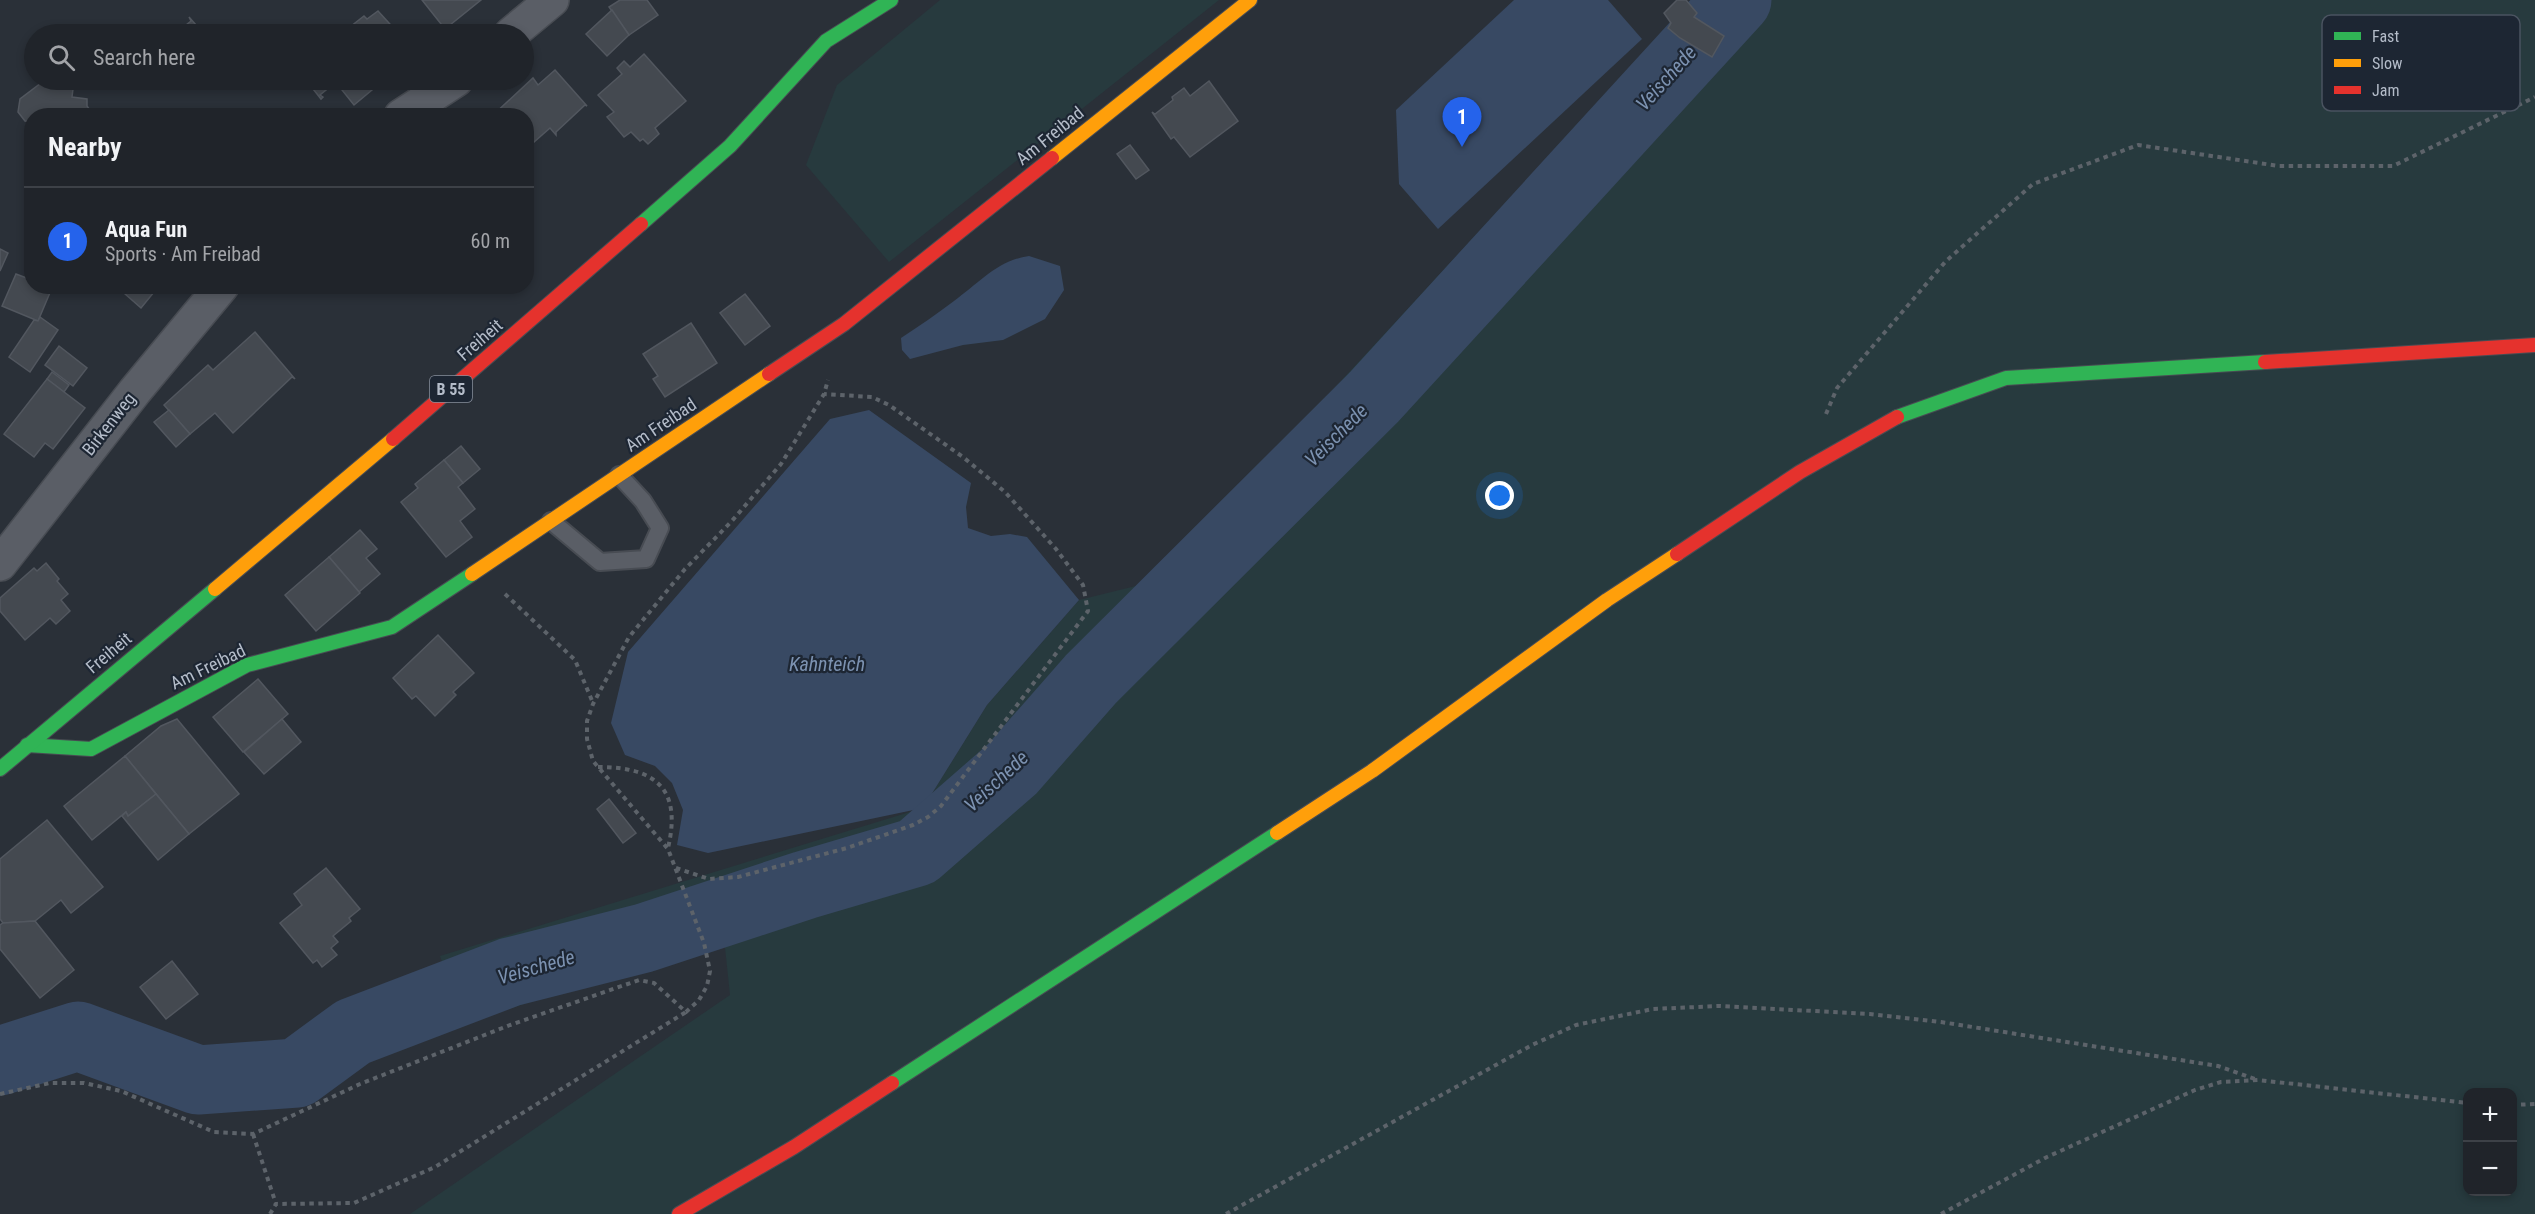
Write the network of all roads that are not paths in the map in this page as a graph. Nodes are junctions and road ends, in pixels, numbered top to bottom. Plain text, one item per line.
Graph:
1 (552, 0) edge
2 (891, 0) edge
3 (1250, 0) edge
4 (523, 24) edge
5 (441, 90) edge
6 (413, 108) edge
7 (215, 294) edge
8 (2535, 345) edge
9 (619, 475) junction
10 (550, 521) junction
11 (0, 564) edge
12 (27, 745) junction
13 (0, 769) edge
14 (679, 1214) edge

1 - 4 street
2 - 12 main road, Freiheit / B 55
3 - 9 main road, Am Freibad
5 - 6 street
7 - 11 street, Birkenweg
8 - 14 main road
9 - 10 main road, Am Freibad
9 - 10 lane
10 - 12 main road, Am Freibad
12 - 13 main road, Freiheit / B 55

